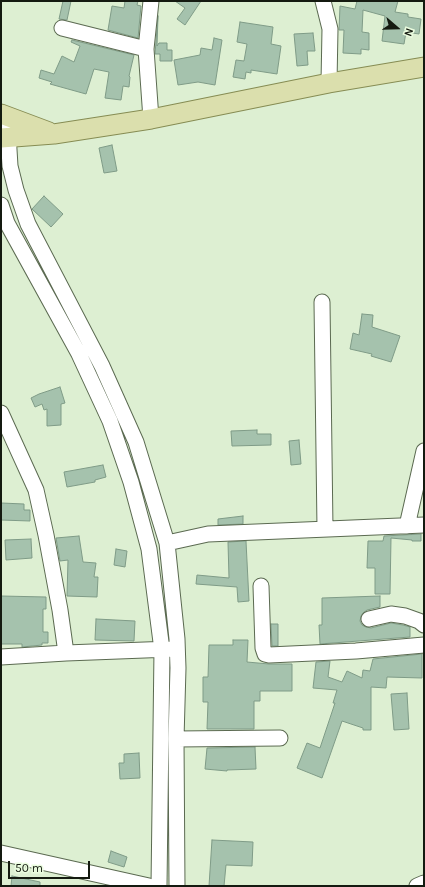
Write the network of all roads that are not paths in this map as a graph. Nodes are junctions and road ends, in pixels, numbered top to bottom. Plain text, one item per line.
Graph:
1 (151, 1) edge
2 (324, 1) edge
3 (62, 28) dead end
4 (146, 49) junction
5 (424, 67) edge
6 (329, 83) junction
7 (4, 115) edge
8 (151, 119) junction
9 (54, 134) junction
10 (4, 138) edge
11 (1, 204) edge
12 (4, 224) edge
13 (322, 302) dead end
14 (1, 413) edge
15 (424, 451) edge
16 (424, 525) edge
17 (407, 526) junction
18 (325, 529) junction
19 (166, 543) junction
20 (261, 586) dead end
21 (369, 619) dead end
22 (424, 625) edge
23 (424, 645) edge
24 (178, 649) junction
25 (162, 650) junction
26 (66, 653) junction
27 (1, 657) edge
28 (176, 738) junction
29 (280, 738) dead end
30 (1, 853) edge
31 (424, 883) edge
32 (149, 886) edge
33 (158, 886) edge
34 (177, 886) edge
35 (417, 886) edge

1 - 4 street
2 - 6 street
3 - 4 street
4 - 8 street
5 - 6 main road
6 - 8 main road
7 - 9 main road
7 - 10 street
8 - 9 main road
9 - 10 main road
10 - 19 street
11 - 12 street
12 - 25 street
13 - 18 street
14 - 26 street
15 - 17 street
16 - 17 street
17 - 18 street
18 - 19 street
19 - 24 street
20 - 23 street
21 - 22 street
24 - 25 street
24 - 28 street
25 - 26 street
25 - 33 street
26 - 27 street
28 - 29 street
28 - 34 street
30 - 32 street
31 - 35 street

